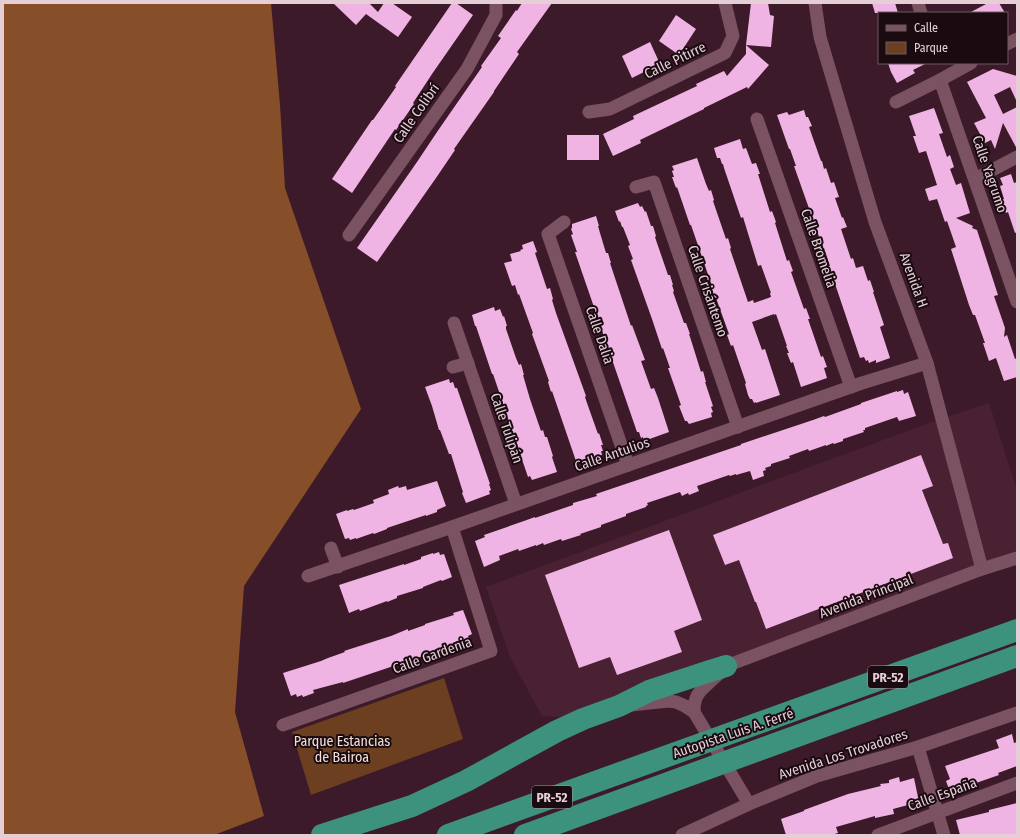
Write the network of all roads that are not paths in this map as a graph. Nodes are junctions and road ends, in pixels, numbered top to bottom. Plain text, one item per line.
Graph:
1 (496, 3) edge
2 (725, 3) edge
3 (815, 3) edge
4 (1017, 38) edge
5 (1008, 43) edge
6 (969, 64) edge
7 (940, 80) junction
8 (896, 102) dead end
9 (589, 112) dead end
10 (757, 119) dead end
11 (1017, 157) edge
12 (975, 179) junction
13 (636, 188) dead end
14 (564, 222) dead end
15 (349, 235) dead end
16 (1017, 302) edge
17 (454, 323) dead end
18 (927, 362) junction
19 (468, 363) junction
20 (453, 367) dead end
21 (851, 388) junction
22 (738, 427) junction
23 (628, 465) junction
24 (516, 504) junction
25 (452, 527) junction
26 (331, 548) dead end
27 (1017, 558) edge
28 (338, 566) junction
29 (982, 569) junction
30 (308, 576) dead end
31 (1017, 630) edge
32 (1017, 656) edge
33 (726, 666) junction
34 (619, 706) junction
35 (694, 712) junction
36 (1017, 713) edge
37 (283, 725) dead end
38 (918, 747) junction
39 (1017, 784) edge
40 (749, 804) junction
41 (938, 813) junction
42 (322, 835) edge
43 (448, 835) edge
44 (525, 835) edge
45 (682, 835) edge
46 (878, 835) edge
47 (944, 835) edge

1 - 15 street, Calle Colibrí
2 - 9 street, Calle Pitirre
3 - 18 street, Avenida H
4 - 5 street
6 - 7 street
7 - 8 street
7 - 12 street, Calle Yagrumo
10 - 21 street, Calle Bromelia
11 - 12 street
12 - 16 street, Calle Yagrumo
13 - 22 street, Calle Crisántemo
14 - 23 street, Calle Dalia
17 - 19 street, Calle Tulipán
18 - 21 street, Calle Antulios
18 - 29 street, Avenida H
19 - 20 street
19 - 24 street, Calle Tulipán
21 - 22 street, Calle Antulios
22 - 23 street, Calle Antulios
23 - 24 street, Calle Antulios
24 - 25 street, Calle Antulios
25 - 28 street, Calle Antulios
25 - 37 street, Calle Gardenia
26 - 28 street
27 - 29 street, Avenida Principal
28 - 30 street, Calle Antulios
29 - 33 street, Avenida Principal
31 - 43 highway, Autopista Luis A. Ferré / PR-52
32 - 44 highway, Autopista Luis A. Ferré / PR-52
33 - 34 highway
33 - 35 street
34 - 35 street
34 - 42 highway
35 - 40 street
36 - 38 street, Avenida Los Trovadores
38 - 40 street, Avenida Los Trovadores
38 - 41 street
39 - 41 street, Calle España
40 - 45 street, Avenida Los Trovadores
41 - 46 street, Calle España
41 - 47 street

